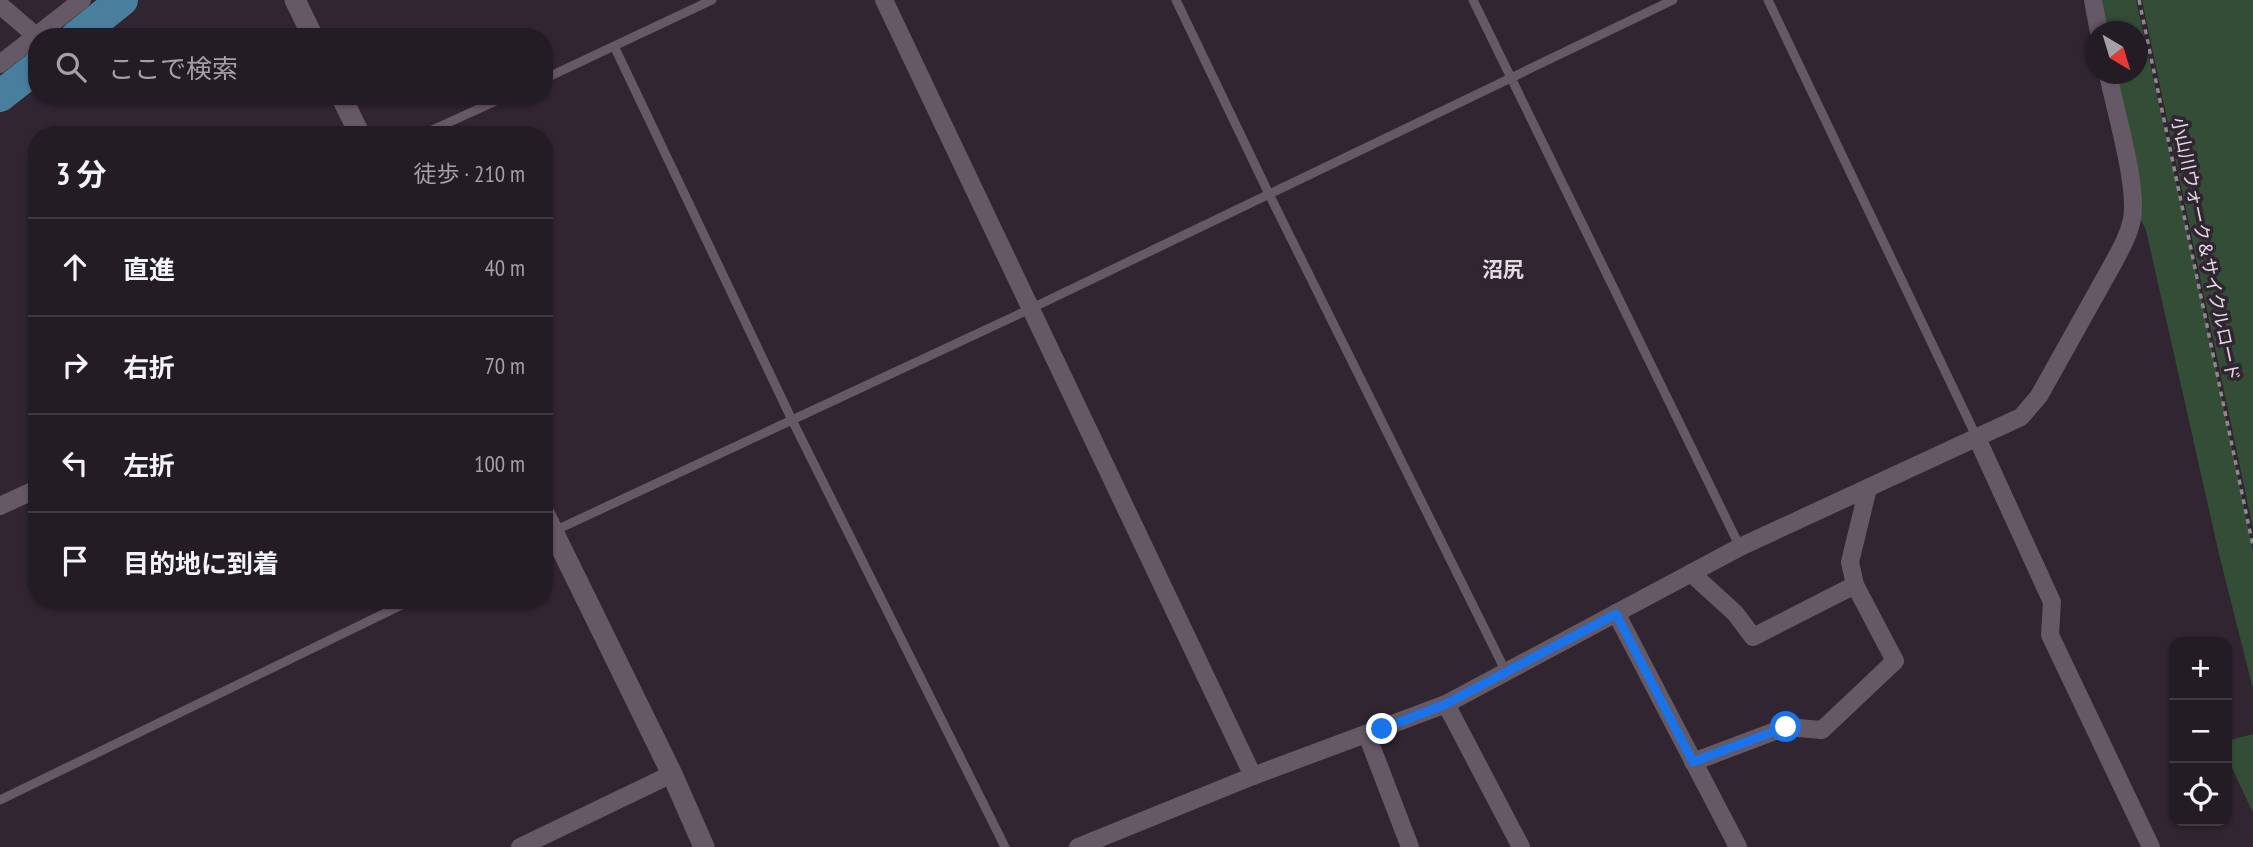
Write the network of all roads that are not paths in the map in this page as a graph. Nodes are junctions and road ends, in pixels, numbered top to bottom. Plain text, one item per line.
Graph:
1 (82, 0) edge
2 (295, 0) edge
3 (712, 0) edge
4 (884, 0) edge
5 (1176, 0) edge
6 (1473, 0) edge
7 (1673, 0) edge
8 (1768, 0) edge
9 (2093, 0) edge
10 (0, 5) edge
11 (2097, 21) edge
12 (46, 28) edge
13 (309, 28) edge
14 (28, 29) edge
15 (28, 42) edge
16 (615, 48) junction
17 (0, 64) edge
18 (553, 75) edge
19 (1511, 78) junction
20 (2110, 84) edge
21 (345, 105) edge
22 (487, 105) edge
23 (356, 126) edge
24 (441, 126) edge
25 (1269, 194) junction
26 (1030, 309) junction
27 (792, 420) junction
28 (1977, 438) junction
29 (1868, 488) junction
30 (28, 493) edge
31 (0, 506) edge
32 (553, 524) edge
33 (553, 539) edge
34 (1740, 547) junction
35 (1691, 573) junction
36 (1855, 585) junction
37 (393, 609) edge
38 (1616, 614) junction
39 (1506, 672) junction
40 (1446, 704) junction
41 (1367, 735) junction
42 (1693, 762) junction
43 (672, 774) junction
44 (1253, 776) junction
45 (0, 800) edge
46 (1112, 840) edge
47 (520, 847) edge
48 (704, 847) edge
49 (1005, 847) edge
50 (1078, 847) edge
51 (1410, 847) edge
52 (1521, 847) edge
53 (1738, 847) edge
54 (2151, 847) edge

1 - 12 street
2 - 13 street
3 - 16 lane
4 - 26 street
5 - 25 lane
6 - 19 lane
7 - 19 lane
8 - 28 lane
9 - 11 street
10 - 14 street
15 - 17 street
16 - 18 lane
16 - 27 lane
19 - 25 lane
19 - 34 lane
20 - 28 street
21 - 23 street
22 - 24 lane
25 - 26 lane
25 - 39 lane
26 - 27 lane
26 - 44 street
27 - 32 lane
27 - 49 lane
28 - 29 street
28 - 54 street
29 - 34 street
29 - 36 street
30 - 31 street
33 - 43 street
34 - 35 street
35 - 36 street
35 - 38 street
36 - 42 street
37 - 45 lane
38 - 39 street
38 - 42 street
39 - 40 street
40 - 41 street
40 - 52 street
41 - 44 street
41 - 51 street
42 - 53 street
43 - 47 street
43 - 48 street
44 - 46 street
46 - 50 street

